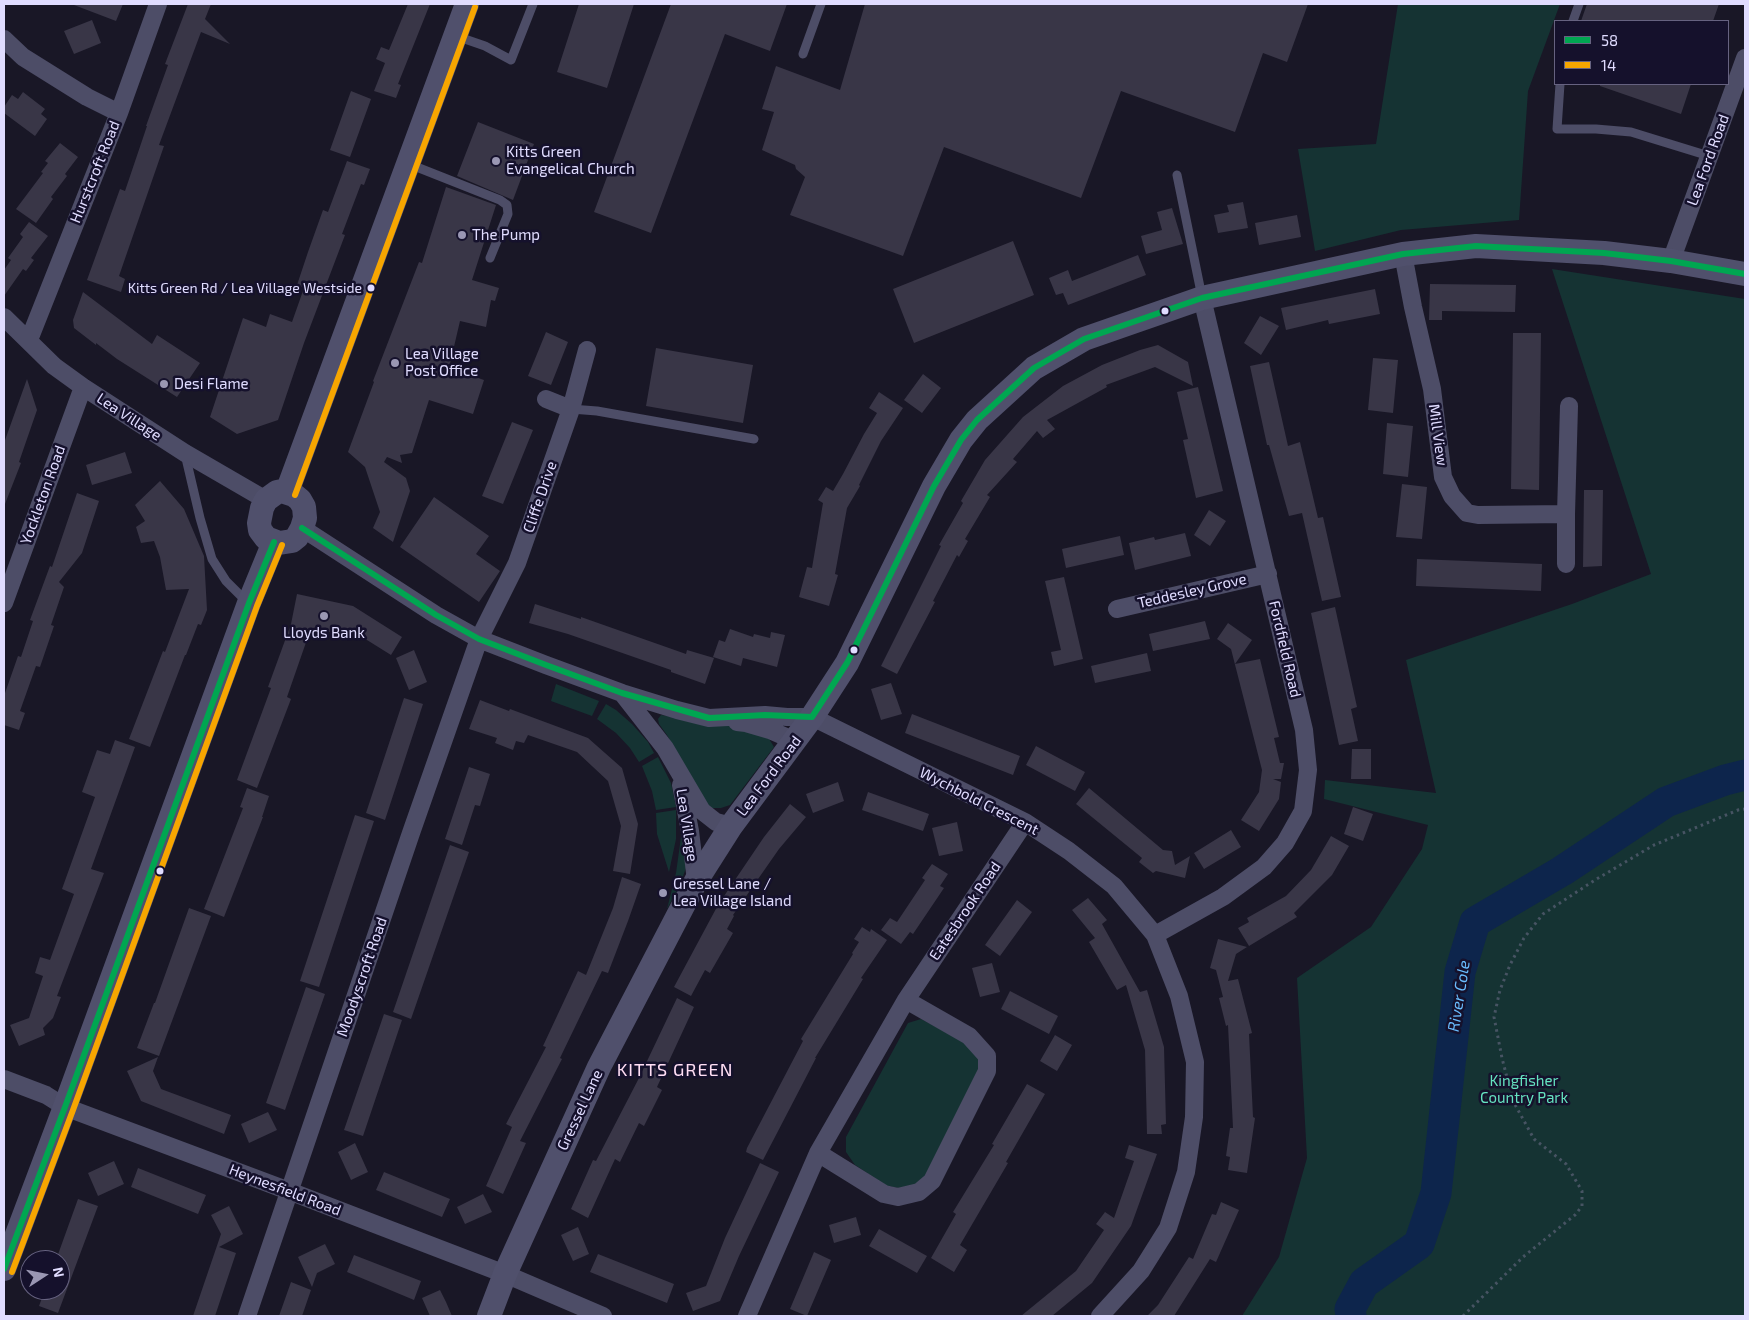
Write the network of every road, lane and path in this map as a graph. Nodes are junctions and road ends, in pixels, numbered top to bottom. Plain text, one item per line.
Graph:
1 (158, 4) edge
2 (467, 4) edge
3 (533, 4) edge
4 (821, 4) edge
5 (1579, 4) edge
6 (1573, 20) edge
7 (455, 36) junction
8 (4, 39) edge
9 (803, 54) dead end
10 (1745, 58) edge
11 (1560, 85) edge
12 (119, 113) junction
13 (1709, 156) junction
14 (408, 164) junction
15 (1177, 175) dead end
16 (1403, 254) junction
17 (490, 258) dead end
18 (1671, 261) junction
19 (1745, 274) edge
20 (1202, 298) junction
21 (4, 317) edge
22 (29, 340) junction
23 (587, 350) dead end
24 (82, 387) junction
25 (546, 399) dead end
26 (1569, 406) dead end
27 (571, 408) junction
28 (754, 439) dead end
29 (185, 453) junction
30 (277, 496) junction
31 (1566, 514) junction
32 (302, 528) junction
33 (274, 542) junction
34 (1566, 564) dead end
35 (1268, 574) junction
36 (4, 603) edge
37 (248, 603) junction
38 (1117, 608) dead end
39 (479, 639) junction
40 (622, 693) junction
41 (812, 717) junction
42 (709, 718) junction
43 (795, 741) junction
44 (678, 769) junction
45 (1745, 809) edge
46 (1025, 822) junction
47 (731, 826) junction
48 (696, 881) junction
49 (1155, 935) junction
50 (906, 1000) junction
51 (4, 1079) edge
52 (65, 1107) junction
53 (818, 1153) junction
54 (289, 1191) junction
55 (4, 1268) edge
56 (505, 1274) junction
57 (247, 1316) edge
58 (489, 1316) edge
59 (603, 1316) edge
60 (747, 1316) edge
61 (1100, 1316) edge
62 (1462, 1316) edge

1 - 12 street, Hurstcroft Road
2 - 7 street
3 - 7 lane
4 - 9 lane
5 - 6 lane
7 - 14 street
8 - 12 street
10 - 13 street, Lea Ford Road
11 - 13 lane
12 - 22 street, Hurstcroft Road
13 - 18 street, Lea Ford Road
14 - 17 lane
14 - 30 street
15 - 20 lane
16 - 18 street, Lea Ford Road
16 - 20 street, Lea Ford Road
16 - 31 street, Mill View
18 - 19 street, Lea Ford Road
20 - 35 street, Fordfield Road
20 - 41 street, Lea Ford Road
21 - 22 street, Lea Village
22 - 24 street, Lea Village
23 - 27 street, Cliffe Drive
24 - 29 street, Lea Village
24 - 36 street, Yockleton Road
25 - 27 street
26 - 31 street
27 - 28 lane
27 - 39 street, Cliffe Drive
29 - 30 street, Lea Village
29 - 37 lane
30 - 32 street
30 - 33 street
31 - 34 street
32 - 33 street
32 - 39 street, Lea Village
33 - 37 street
35 - 38 street, Teddesley Grove
35 - 49 street, Fordfield Road
37 - 52 street
39 - 40 street, Lea Village
39 - 54 street, Moodyscroft Road
40 - 42 street, Lea Village
40 - 44 street, Lea Village
41 - 42 street, Lea Village
41 - 43 street, Lea Ford Road
41 - 46 street, Wychbold Crescent
42 - 43 street
43 - 47 street, Lea Ford Road
44 - 47 street, Lea Village
44 - 48 street, Lea Village
45 - 62 path
46 - 49 street, Wychbold Crescent
46 - 50 street, Eatesbrook Road
47 - 48 street, Lea Ford Road
48 - 56 street, Gressel Lane
49 - 61 street, Wychbold Crescent
50 - 53 street, Eatesbrook Road
50 - 53 street
51 - 52 street
52 - 54 street, Heynesfield Road
52 - 55 street
53 - 60 street, Eatesbrook Road
54 - 56 street, Heynesfield Road
54 - 57 street, Moodyscroft Road
56 - 58 street, Gressel Lane
56 - 59 street

